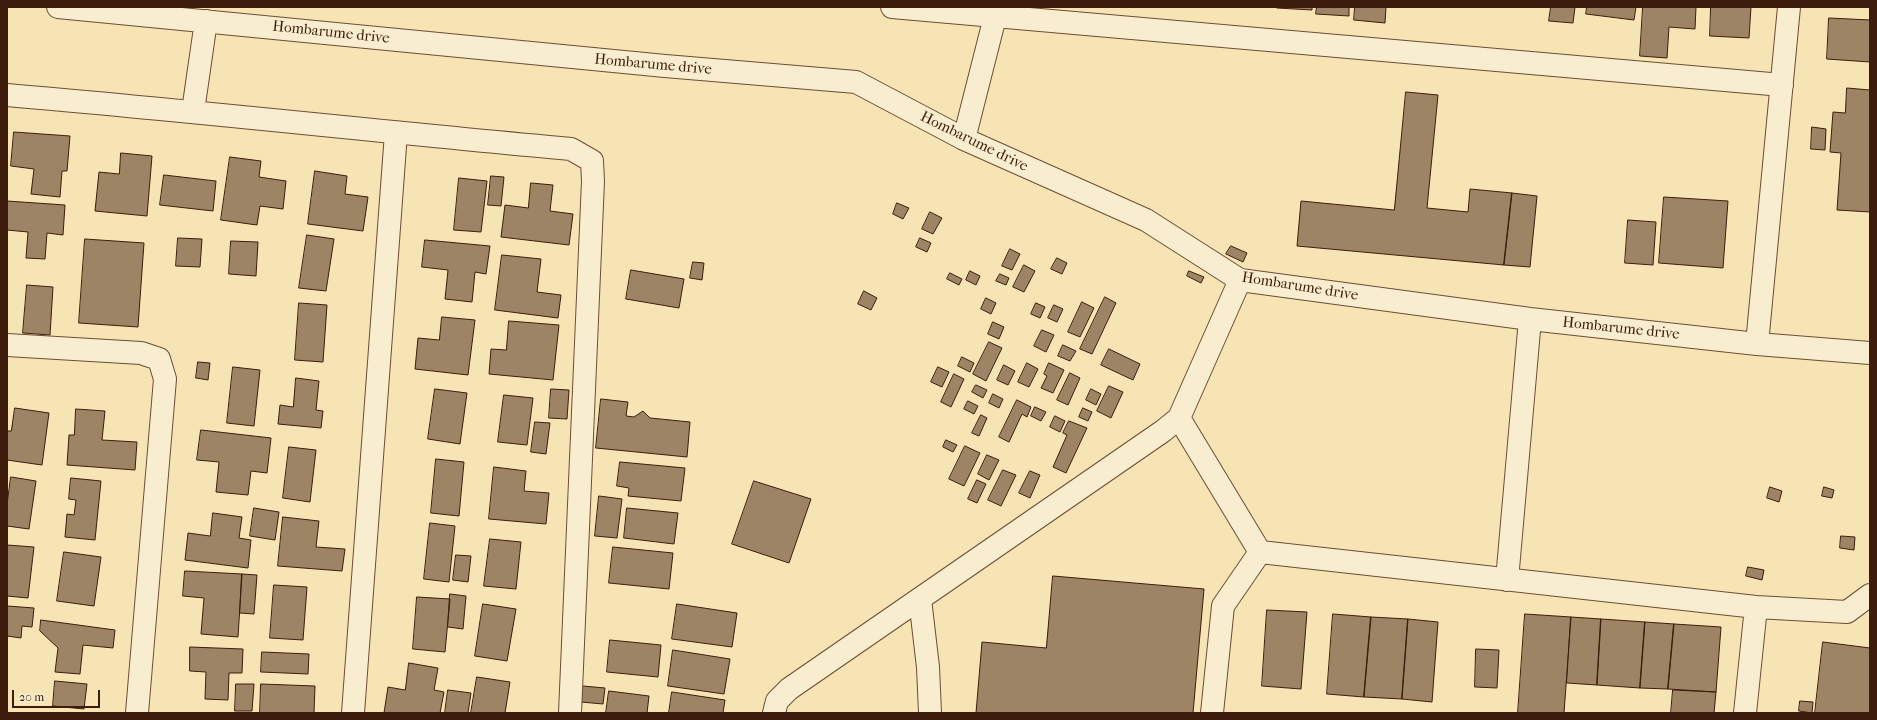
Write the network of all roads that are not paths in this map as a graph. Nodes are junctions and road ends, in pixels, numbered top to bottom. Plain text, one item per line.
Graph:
1 (58, 7) edge
2 (892, 7) edge
3 (1789, 7) edge
4 (922, 9) edge
5 (995, 17) junction
6 (206, 21) junction
7 (1782, 85) junction
8 (7, 95) edge
9 (193, 111) junction
10 (396, 133) junction
11 (964, 139) junction
12 (1240, 280) junction
13 (1530, 319) junction
14 (1757, 344) junction
15 (7, 345) edge
16 (1870, 353) edge
17 (1179, 418) junction
18 (1260, 552) junction
19 (1507, 580) junction
20 (1870, 595) edge
21 (920, 599) junction
22 (1756, 607) junction
23 (137, 713) edge
24 (353, 713) edge
25 (570, 713) edge
26 (774, 713) edge
27 (930, 713) edge
28 (1212, 713) edge
29 (1745, 713) edge

1 - 6 street, Hombarume drive
2 - 4 street
3 - 7 street
4 - 5 street
5 - 7 street
5 - 11 street
6 - 9 street
6 - 11 street, Hombarume drive
7 - 14 street
8 - 9 street
9 - 10 street
10 - 24 street
10 - 25 street
11 - 12 street, Hombarume drive
12 - 13 street, Hombarume drive
12 - 17 street
13 - 14 street, Hombarume drive
13 - 19 street
14 - 16 street, Hombarume drive
15 - 23 street
17 - 18 street
17 - 21 street
18 - 19 street
18 - 28 street
19 - 22 street
20 - 22 street
21 - 26 street
21 - 27 street
22 - 29 street

